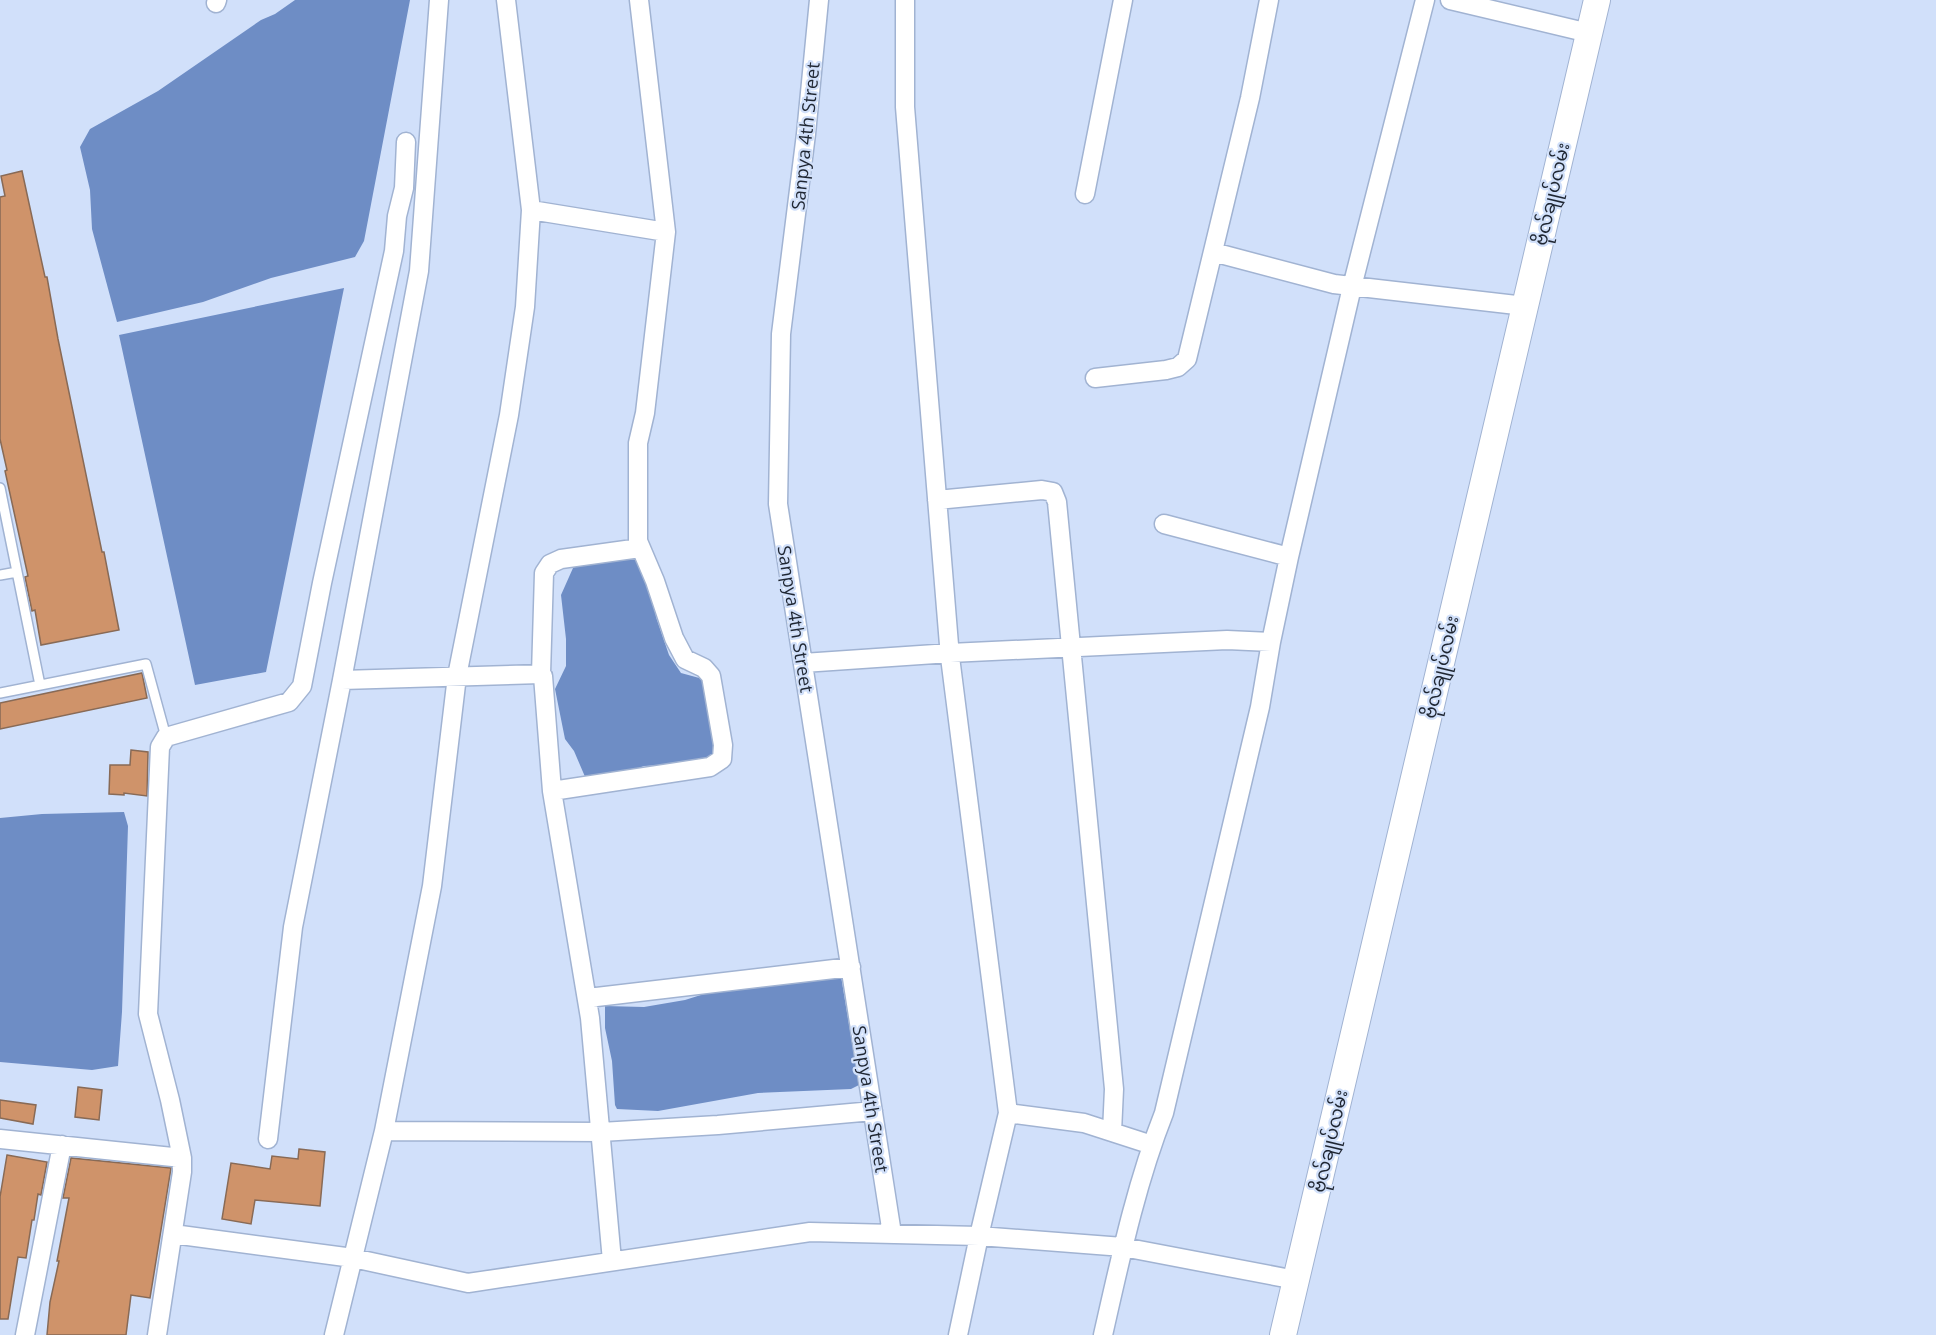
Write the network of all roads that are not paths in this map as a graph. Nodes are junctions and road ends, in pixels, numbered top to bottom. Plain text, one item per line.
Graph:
1 (440, 0) edge
2 (506, 0) edge
3 (639, 0) edge
4 (819, 0) edge
5 (905, 0) edge
6 (1123, 0) edge
7 (1269, 0) edge
8 (1425, 0) edge
9 (1450, 0) edge
10 (1597, 0) edge
11 (1589, 33) junction
12 (406, 142) dead end
13 (1085, 194) dead end
14 (531, 210) junction
15 (666, 232) junction
16 (1213, 252) junction
17 (1352, 287) junction
18 (1525, 306) junction
19 (1095, 378) dead end
20 (0, 488) edge
21 (937, 500) junction
22 (1164, 524) dead end
23 (640, 548) junction
24 (1289, 557) junction
25 (17, 572) junction
26 (0, 575) edge
27 (1271, 642) junction
28 (1072, 647) junction
29 (950, 653) junction
30 (803, 663) junction
31 (541, 674) junction
32 (457, 676) junction
33 (342, 680) junction
34 (40, 685) junction
35 (0, 693) edge
36 (166, 737) junction
37 (552, 791) junction
38 (851, 967) junction
39 (588, 998) junction
40 (873, 1111) junction
41 (1008, 1113) junction
42 (384, 1131) junction
43 (601, 1132) junction
44 (1112, 1132) junction
45 (0, 1139) edge
46 (268, 1139) dead end
47 (62, 1145) junction
48 (1152, 1145) junction
49 (182, 1158) junction
50 (172, 1234) junction
51 (892, 1234) junction
52 (979, 1236) junction
53 (1123, 1247) junction
54 (353, 1258) junction
55 (612, 1261) junction
56 (1296, 1280) junction
57 (25, 1335) edge
58 (157, 1335) edge
59 (334, 1335) edge
60 (958, 1335) edge
61 (1103, 1335) edge
62 (1283, 1335) edge

1 - 33 street
2 - 14 street
3 - 15 street
4 - 30 street, Sanpya 4th Street
5 - 21 street
6 - 13 street
7 - 16 street
8 - 17 street
9 - 11 street
10 - 11 street, ဗိုလ်ချုပ်လမ်း
11 - 18 street, ဗိုလ်ချုပ်လမ်း
12 - 36 street
14 - 15 street
14 - 32 street
15 - 23 street
16 - 17 street
16 - 19 street
17 - 18 street
17 - 24 street
18 - 56 street, ဗိုလ်ချုပ်လမ်း
20 - 25 lane
21 - 28 street
21 - 29 street
22 - 24 street
23 - 31 street
23 - 37 street
24 - 27 street
25 - 26 lane
25 - 34 lane
27 - 28 street
27 - 48 street
28 - 29 street
28 - 44 street
29 - 30 street
29 - 41 street
30 - 38 street, Sanpya 4th Street
31 - 32 street
31 - 37 street
32 - 33 street
32 - 42 street
33 - 46 street
34 - 35 lane
34 - 36 lane
36 - 49 street
37 - 39 street
38 - 39 street
38 - 40 street, Sanpya 4th Street
39 - 43 street
40 - 43 street
40 - 51 street, Sanpya 4th Street
41 - 44 street
41 - 52 street
42 - 43 street
42 - 54 street
43 - 55 street
44 - 48 street
45 - 47 street
47 - 49 street
47 - 57 street
48 - 53 street
49 - 50 street
50 - 54 street
50 - 58 street
51 - 52 street
51 - 55 street
52 - 53 street
52 - 60 street
53 - 56 street
53 - 61 street
54 - 55 street
54 - 59 street
56 - 62 street, ဗိုလ်ချုပ်လမ်း

